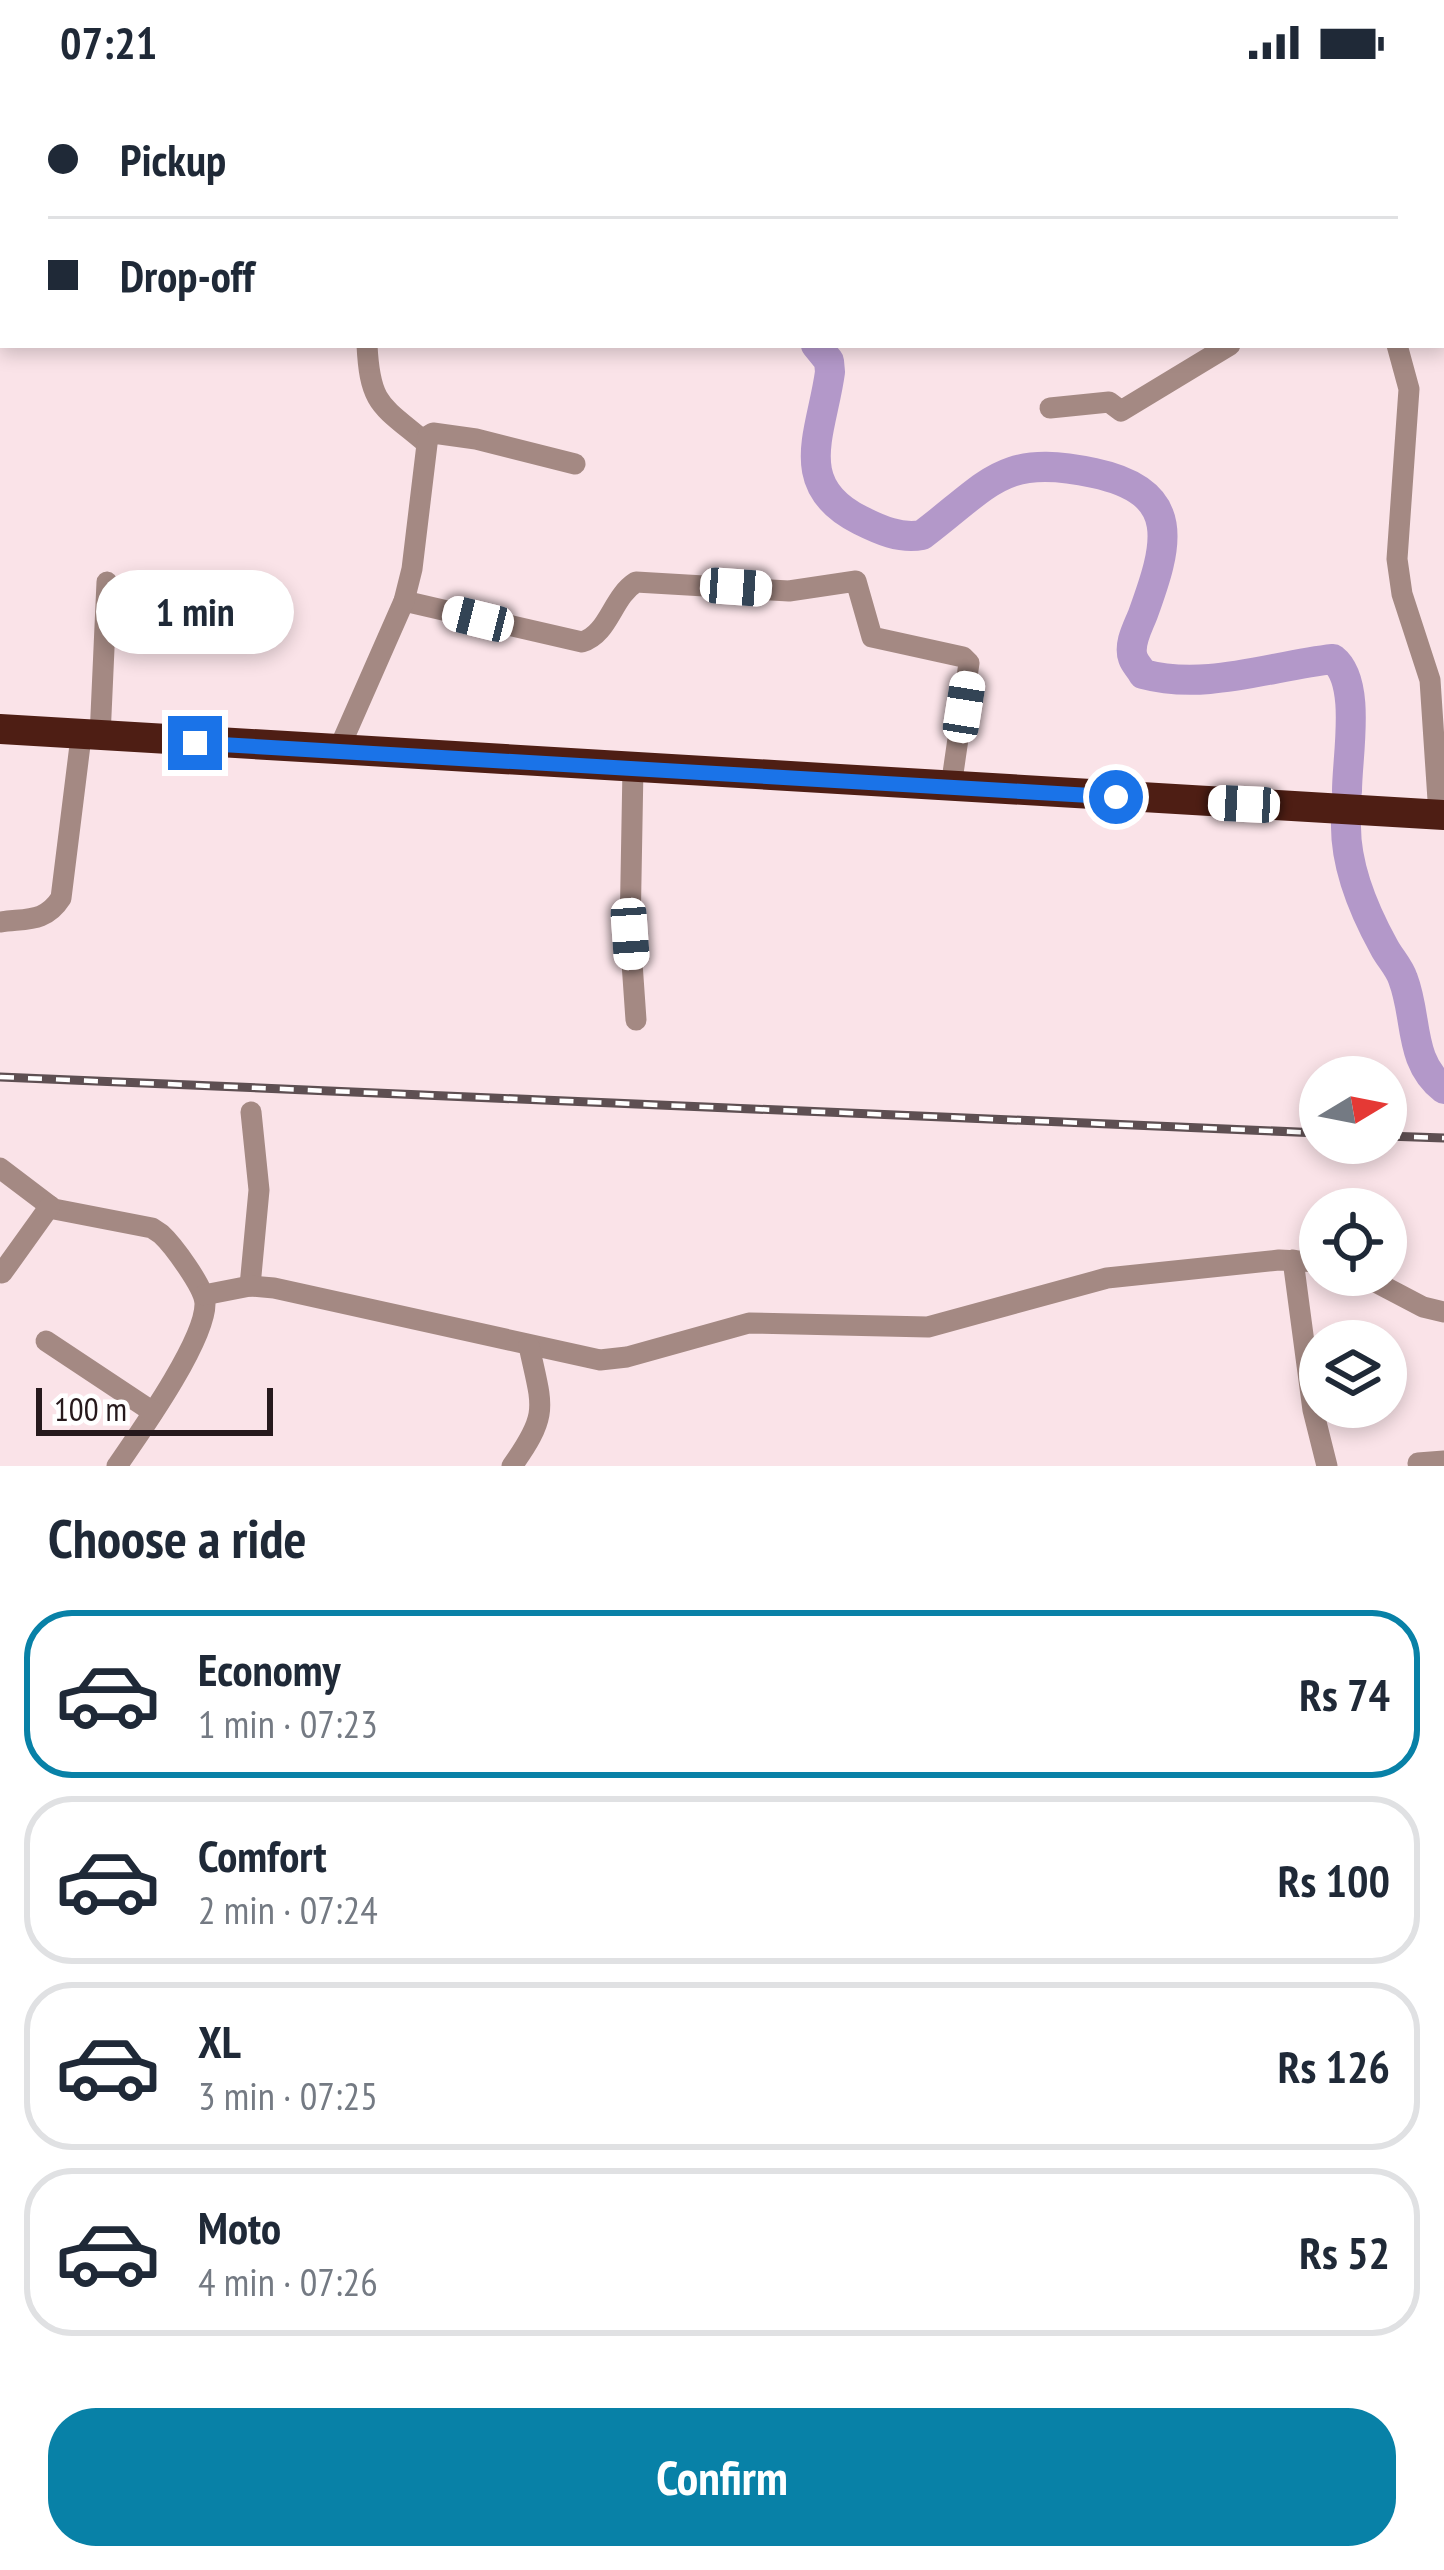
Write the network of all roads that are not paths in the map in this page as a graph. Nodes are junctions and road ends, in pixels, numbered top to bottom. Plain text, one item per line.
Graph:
1 (367, 348) edge
2 (1225, 348) edge
3 (1398, 348) edge
4 (1050, 409) dead end
5 (425, 442) junction
6 (575, 464) dead end
7 (107, 582) dead end
8 (404, 601) junction
9 (1444, 634) edge
10 (1423, 648) junction
11 (0, 729) edge
12 (91, 737) junction
13 (338, 751) junction
14 (633, 767) junction
15 (951, 787) junction
16 (1441, 815) edge
17 (0, 922) edge
18 (636, 1020) dead end
19 (251, 1112) dead end
20 (0, 1168) edge
21 (50, 1206) junction
22 (1293, 1260) junction
23 (1299, 1260) edge
24 (2, 1274) edge
25 (250, 1286) junction
26 (204, 1295) junction
27 (1402, 1296) edge
28 (1444, 1312) edge
29 (46, 1341) dead end
30 (529, 1346) junction
31 (153, 1412) junction
32 (1444, 1461) edge
33 (1418, 1463) edge
34 (117, 1466) edge
35 (512, 1466) edge
36 (1327, 1466) edge

1 - 5 street
2 - 4 street
3 - 10 street
5 - 6 street
5 - 8 street
7 - 12 street
8 - 13 street
8 - 15 street
9 - 10 street
10 - 16 street
11 - 12 highway
12 - 13 highway
12 - 17 street
13 - 14 highway
14 - 15 highway
14 - 18 street
15 - 16 highway
19 - 25 street
20 - 21 street
21 - 24 street
21 - 26 street
22 - 23 street
22 - 30 street
22 - 36 street
25 - 26 street
25 - 30 street
26 - 31 street
27 - 28 street
29 - 31 street
30 - 35 street
31 - 34 street
32 - 33 street

